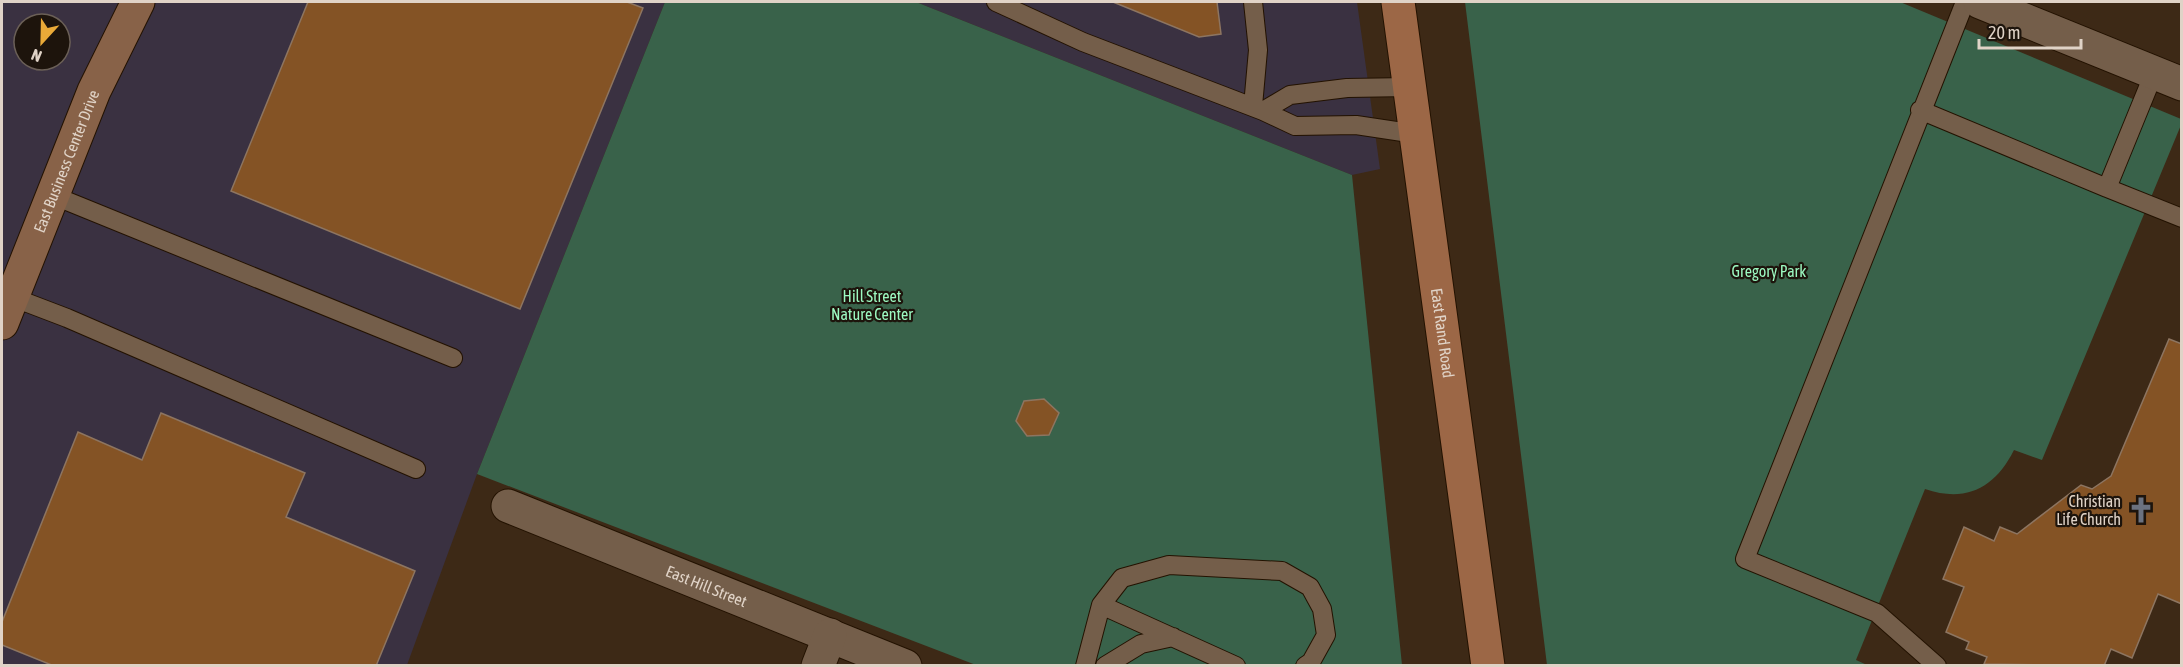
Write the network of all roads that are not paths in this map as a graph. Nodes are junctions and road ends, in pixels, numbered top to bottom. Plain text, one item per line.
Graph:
1 (138, 2) edge
2 (996, 2) edge
3 (1252, 2) edge
4 (1398, 2) edge
5 (1981, 2) edge
6 (2168, 79) edge
7 (1410, 87) junction
8 (1258, 108) junction
9 (1920, 110) junction
10 (1416, 134) junction
11 (2107, 188) junction
12 (52, 195) junction
13 (2181, 218) edge
14 (7, 310) edge
15 (453, 358) dead end
16 (416, 469) dead end
17 (508, 506) dead end
18 (1101, 605) junction
19 (830, 635) junction
20 (1173, 637) junction
21 (818, 666) edge
22 (905, 666) edge
23 (1086, 666) edge
24 (1105, 666) edge
25 (1236, 666) edge
26 (1305, 666) edge
27 (1488, 666) edge
28 (1937, 666) edge

1 - 12 street, East Business Center Drive
2 - 8 lane
3 - 8 lane
4 - 7 main road, East Rand Road
5 - 6 street
5 - 9 lane
6 - 11 lane
7 - 8 lane
7 - 10 main road, East Rand Road
8 - 10 lane
9 - 11 lane
9 - 28 lane
10 - 27 main road, East Rand Road
11 - 13 lane
12 - 14 street, East Business Center Drive
12 - 15 lane
14 - 16 lane
17 - 19 street, East Hill Street
18 - 20 lane
18 - 23 lane
18 - 26 lane
19 - 21 street
19 - 22 street, East Hill Street
20 - 24 lane
20 - 25 lane

